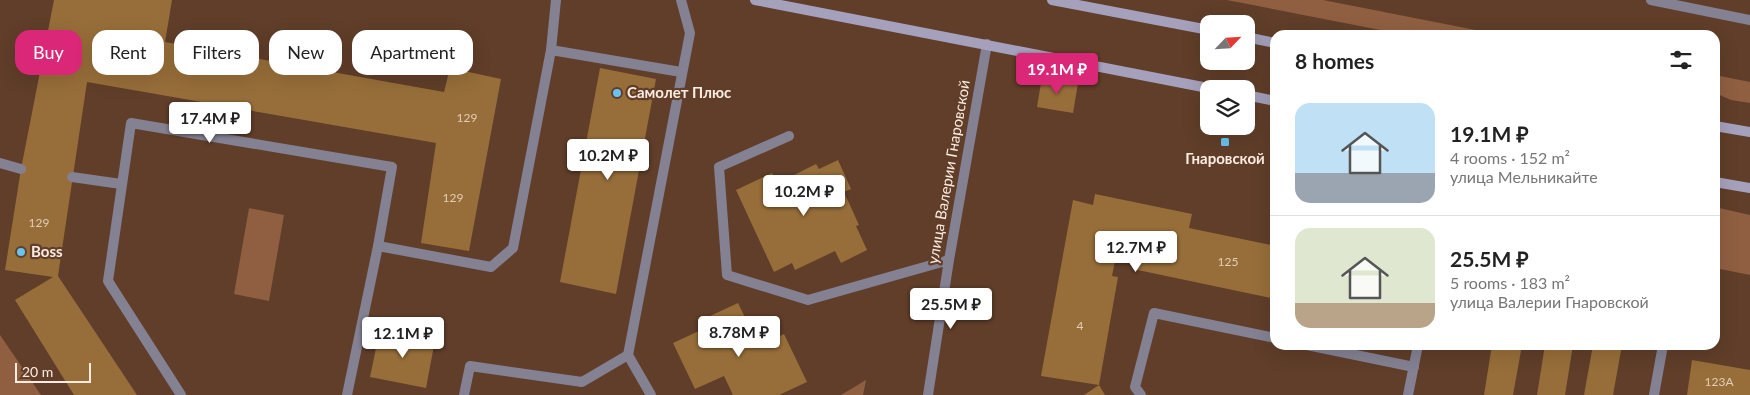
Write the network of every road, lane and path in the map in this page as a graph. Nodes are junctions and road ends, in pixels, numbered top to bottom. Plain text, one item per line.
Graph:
1 (556, 0) edge
2 (681, 0) edge
3 (755, 0) edge
4 (1052, 0) edge
5 (1650, 0) edge
6 (1750, 20) edge
7 (1200, 28) edge
8 (1255, 39) edge
9 (1270, 42) edge
10 (987, 44) junction
11 (551, 50) junction
12 (681, 72) junction
13 (1200, 86) edge
14 (1255, 97) edge
15 (1270, 100) edge
16 (1720, 127) edge
17 (1750, 132) edge
18 (789, 136) dead end
19 (0, 163) edge
20 (21, 169) dead end
21 (72, 177) dead end
22 (1720, 183) edge
23 (121, 184) junction
24 (1750, 188) edge
25 (378, 246) junction
26 (949, 260) junction
27 (1270, 337) edge
28 (1331, 350) edge
29 (1417, 350) edge
30 (1662, 350) edge
31 (628, 356) junction
32 (1414, 367) junction
33 (181, 395) edge
34 (347, 395) edge
35 (464, 395) edge
36 (651, 395) edge
37 (928, 395) edge
38 (1141, 395) edge
39 (1408, 395) edge
40 (1654, 395) edge

1 - 11 street
2 - 12 street
3 - 10 main road
4 - 7 main road
5 - 6 street
8 - 9 main road
10 - 13 main road
10 - 26 street, улица Валерии Гнаровской
11 - 12 street
11 - 25 street
12 - 31 street
14 - 15 main road
16 - 17 main road
18 - 26 street
19 - 20 street
21 - 23 street
22 - 24 main road
23 - 25 street
23 - 33 street
25 - 34 street
26 - 37 street, улица Валерии Гнаровской
27 - 38 street
28 - 32 street
29 - 32 street
30 - 40 street
31 - 35 street
31 - 36 street
32 - 39 street

